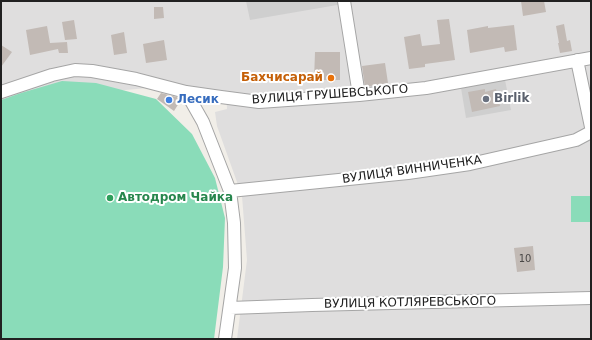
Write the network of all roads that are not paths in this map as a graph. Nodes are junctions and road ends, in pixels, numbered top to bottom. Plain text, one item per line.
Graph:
1 (344, 1) edge
2 (591, 58) edge
3 (577, 60) junction
4 (1, 92) edge
5 (186, 92) junction
6 (359, 95) junction
7 (591, 127) edge
8 (591, 132) edge
9 (230, 192) junction
10 (591, 298) edge
11 (230, 308) junction
12 (225, 339) edge

1 - 6 street
2 - 3 street, ВУЛИЦЯ ГРУШЕВСЬКОГО
3 - 6 street, ВУЛИЦЯ ГРУШЕВСЬКОГО
3 - 7 street
4 - 5 street, ВУЛИЦЯ ГРУШЕВСЬКОГО
5 - 6 street, ВУЛИЦЯ ГРУШЕВСЬКОГО
5 - 9 street
8 - 9 street, ВУЛИЦЯ ВИННИЧЕНКА
9 - 11 street
10 - 11 street, ВУЛИЦЯ КОТЛЯРЕВСЬКОГО
11 - 12 street

